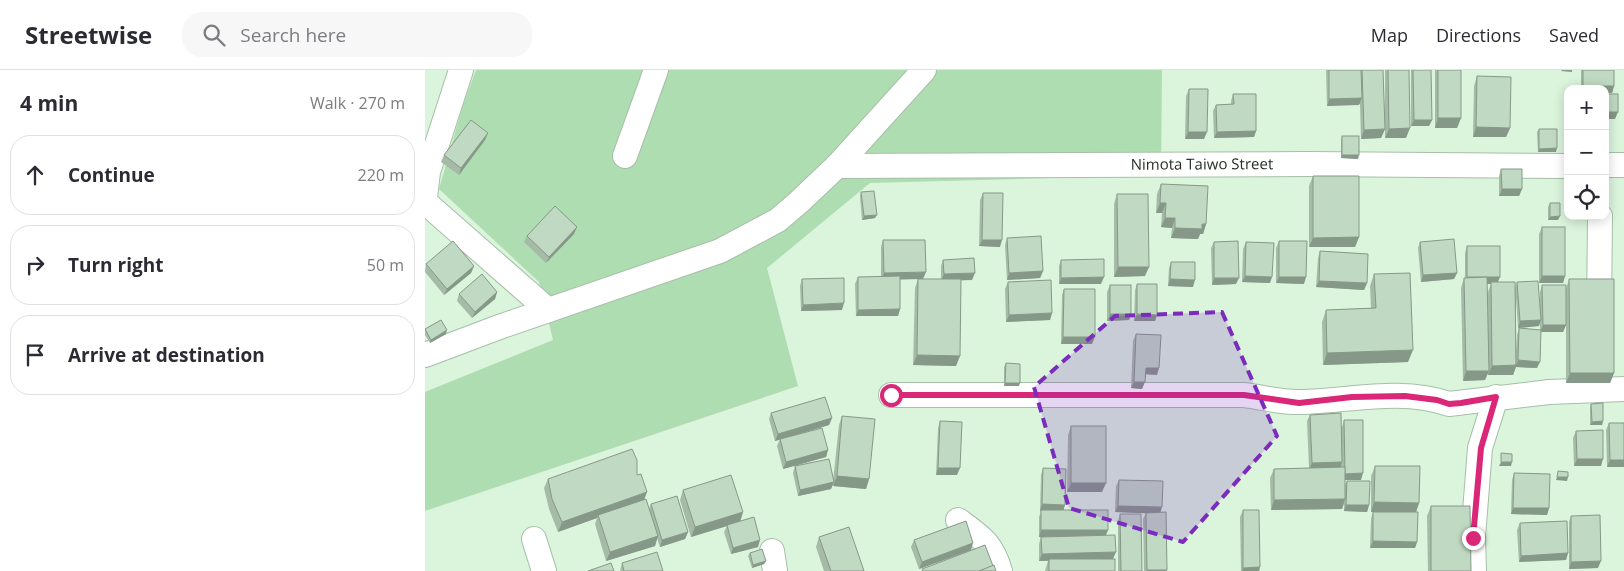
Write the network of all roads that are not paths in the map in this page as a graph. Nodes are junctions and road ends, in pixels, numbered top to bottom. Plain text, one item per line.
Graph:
1 (461, 70) edge
2 (656, 70) edge
3 (924, 70) edge
4 (625, 156) dead end
5 (1609, 165) edge
6 (1624, 165) edge
7 (837, 166) junction
8 (1564, 166) edge
9 (425, 197) edge
10 (425, 202) edge
11 (1600, 220) edge
12 (548, 310) junction
13 (1599, 332) edge
14 (425, 355) edge
15 (1624, 389) edge
16 (891, 395) dead end
17 (1496, 397) junction
18 (958, 520) dead end
19 (534, 538) dead end
20 (544, 571) edge
21 (1001, 571) edge
22 (1474, 571) edge

1 - 9 street
2 - 4 street
3 - 7 street
5 - 6 street
7 - 8 street, Nimota Taiwo Street
7 - 12 street
10 - 12 street
11 - 13 street
12 - 14 street
15 - 17 street
16 - 17 street
17 - 22 street
18 - 21 street
19 - 20 street

